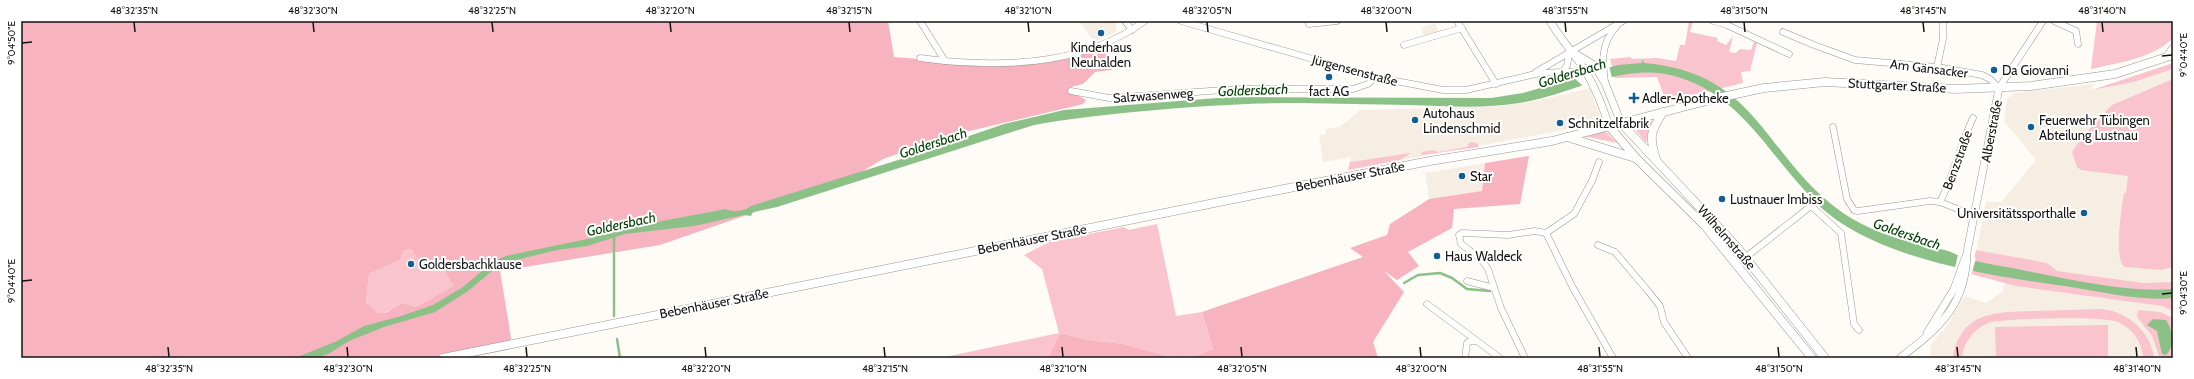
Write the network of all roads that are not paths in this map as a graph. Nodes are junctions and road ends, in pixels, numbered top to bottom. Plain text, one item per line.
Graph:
1 (920, 21) edge
2 (1125, 21) edge
3 (1145, 21) edge
4 (1181, 21) edge
5 (1337, 21) edge
6 (1457, 21) edge
7 (1550, 21) edge
8 (1713, 21) edge
9 (1943, 21) edge
10 (2043, 21) edge
11 (2054, 21) edge
12 (1620, 23) edge
13 (1309, 24) dead end
14 (1462, 28) junction
15 (1132, 30) junction
16 (1783, 32) dead end
17 (2078, 44) dead end
18 (1404, 45) dead end
19 (2173, 47) edge
20 (1570, 50) junction
21 (1789, 54) dead end
22 (2173, 55) edge
23 (920, 58) dead end
24 (2164, 58) junction
25 (945, 61) junction
26 (1938, 67) junction
27 (1564, 70) junction
28 (1585, 70) junction
29 (1531, 74) junction
30 (1374, 77) junction
31 (1605, 83) junction
32 (1496, 84) junction
33 (1999, 88) junction
34 (1071, 91) dead end
35 (1663, 112) junction
36 (1973, 118) dead end
37 (1621, 123) junction
38 (1609, 126) junction
39 (1833, 127) dead end
40 (1566, 137) junction
41 (1636, 158) junction
42 (1657, 161) junction
43 (1599, 162) dead end
44 (1940, 202) junction
45 (1975, 216) junction
46 (1546, 233) junction
47 (1598, 245) dead end
48 (1746, 257) junction
49 (1467, 281) dead end
50 (1494, 288) junction
51 (1427, 304) dead end
52 (1859, 330) dead end
53 (1476, 341) junction
54 (443, 358) edge
55 (1464, 358) edge
56 (1500, 358) edge
57 (1525, 358) edge
58 (1613, 358) edge
59 (1688, 358) edge
60 (1812, 358) edge
61 (1826, 358) edge
62 (1900, 358) edge

1 - 25 street
2 - 15 street
3 - 15 street
4 - 30 street, Jürgensenstraße
5 - 13 street
6 - 14 street
7 - 20 street
8 - 21 street
9 - 26 street
10 - 33 street, Alberstraße
11 - 17 street
12 - 20 street, Jürgensenstraße
12 - 31 street
14 - 18 street
14 - 32 street
15 - 25 street
16 - 26 street, Am Gänsacker
19 - 24 street
20 - 27 street
20 - 28 street
20 - 29 street, Jürgensenstraße
20 - 31 street
22 - 24 main road, Stuttgarter Straße
23 - 25 street
24 - 33 main road, Stuttgarter Straße
26 - 33 street, Am Gänsacker
27 - 28 street, Jürgensenstraße
27 - 29 street, Jürgensenstraße
28 - 38 street
29 - 32 street, Jürgensenstraße
30 - 32 street, Jürgensenstraße
30 - 34 street, Salzwasenweg
31 - 37 street
33 - 35 main road, Stuttgarter Straße
33 - 45 street, Alberstraße
35 - 37 main road, Stuttgarter Straße
35 - 42 main road
36 - 44 street, Benzstraße
37 - 38 main road, Bebenhäuser Straße
37 - 42 main road, Wilhelmstraße
38 - 40 main road, Bebenhäuser Straße
38 - 41 main road, Wilhelmstraße
39 - 44 street, Benzstraße
40 - 41 main road
40 - 54 main road, Bebenhäuser Straße
41 - 60 main road, Wilhelmstraße
42 - 48 main road, Wilhelmstraße
43 - 46 street
44 - 45 street, Benzstraße
45 - 62 street, Alberstraße
46 - 50 street
46 - 58 street
47 - 59 street
48 - 52 street
48 - 61 main road, Wilhelmstraße
49 - 50 street
50 - 57 street
51 - 53 street
53 - 55 street
53 - 56 street

